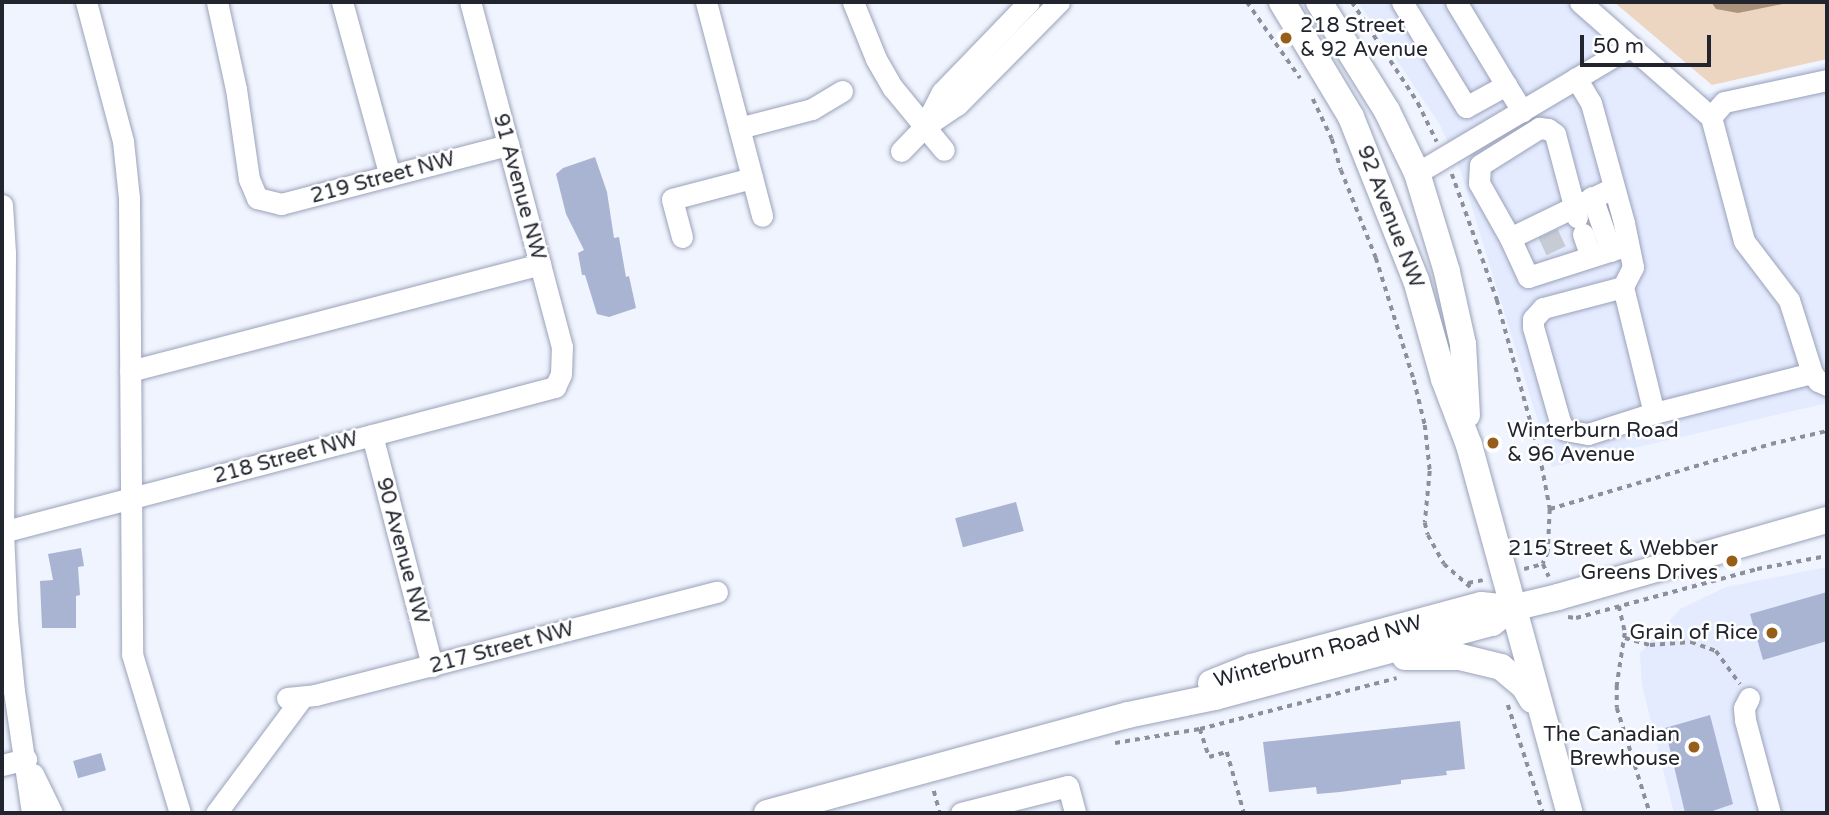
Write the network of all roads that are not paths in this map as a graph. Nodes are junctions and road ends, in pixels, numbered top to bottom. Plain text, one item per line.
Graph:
1 (86, 2) edge
2 (216, 2) edge
3 (342, 2) edge
4 (470, 2) edge
5 (706, 2) edge
6 (853, 2) edge
7 (1029, 2) edge
8 (1059, 2) edge
9 (1282, 2) edge
10 (1319, 2) edge
11 (1402, 2) edge
12 (1456, 2) edge
13 (1580, 2) edge
14 (1629, 47) junction
15 (1576, 78) junction
16 (1827, 80) edge
17 (1506, 85) junction
18 (842, 90) dead end
19 (1522, 111) junction
20 (1711, 117) junction
21 (924, 127) junction
22 (739, 128) junction
23 (508, 145) junction
24 (944, 150) dead end
25 (901, 151) dead end
26 (1417, 173) junction
27 (390, 176) junction
28 (752, 178) junction
29 (1613, 188) junction
30 (2, 205) edge
31 (1582, 214) junction
32 (762, 216) dead end
33 (682, 237) dead end
34 (1510, 238) junction
35 (1553, 243) junction
36 (1610, 251) junction
37 (540, 264) junction
38 (1623, 287) junction
39 (130, 371) junction
40 (561, 374) joint
41 (1820, 379) edge
42 (1654, 413) junction
43 (372, 435) junction
44 (1469, 445) junction
45 (132, 498) junction
46 (1827, 520) edge
47 (3, 532) edge
48 (717, 592) dead end
49 (1512, 608) junction
50 (432, 666) junction
51 (1330, 666) junction
52 (1749, 698) road end
53 (1128, 715) junction
54 (1543, 720) junction
55 (26, 759) junction
56 (2, 765) edge
57 (32, 813) edge
58 (52, 813) edge
59 (180, 813) edge
60 (216, 813) edge
61 (767, 813) edge
62 (961, 813) edge
63 (1075, 813) edge
64 (1570, 813) edge
65 (1770, 813) edge

1 - 39 street
2 - 27 street, 219 Street NW
3 - 27 street
4 - 23 street, 91 Avenue NW
5 - 22 street
6 - 21 street
7 - 21 street
8 - 21 street
9 - 44 main road, 92 Avenue NW
10 - 26 main road, 92 Avenue NW
11 - 17 street
12 - 17 street
13 - 14 street
14 - 15 street
14 - 20 street
15 - 19 street
15 - 29 street
16 - 20 street
17 - 19 street
18 - 22 street
19 - 26 street
20 - 41 street
21 - 24 street
21 - 25 street
22 - 28 street
23 - 27 street, 219 Street NW
23 - 37 street, 91 Avenue NW
26 - 44 main road, 92 Avenue NW
28 - 32 street
28 - 33 street
29 - 31 street
29 - 36 street
30 - 47 street
31 - 34 street
31 - 35 street
31 - 36 street
31 - 36 street
34 - 35 street
34 - 35 street
35 - 36 street
36 - 38 street
37 - 39 street
37 - 40 street, 91 Avenue NW
38 - 42 street
38 - 42 street
39 - 45 street
40 - 43 street, 218 Street NW
41 - 42 street
43 - 45 street, 218 Street NW
43 - 50 street, 90 Avenue NW
44 - 49 main road, 92 Avenue NW
45 - 47 street, 218 Street NW
45 - 59 street
46 - 49 main road, Winterburn Road NW
47 - 55 street
48 - 50 street, 217 Street NW
49 - 51 main road, Winterburn Road NW
49 - 53 main road, Winterburn Road NW
49 - 54 main road, 92 Avenue NW
50 - 60 street, 217 Street NW
51 - 53 main road, Winterburn Road NW
51 - 54 main road
52 - 65 street
53 - 61 main road, Winterburn Road NW
54 - 64 main road
55 - 56 street
55 - 57 street
55 - 58 street
62 - 63 street

